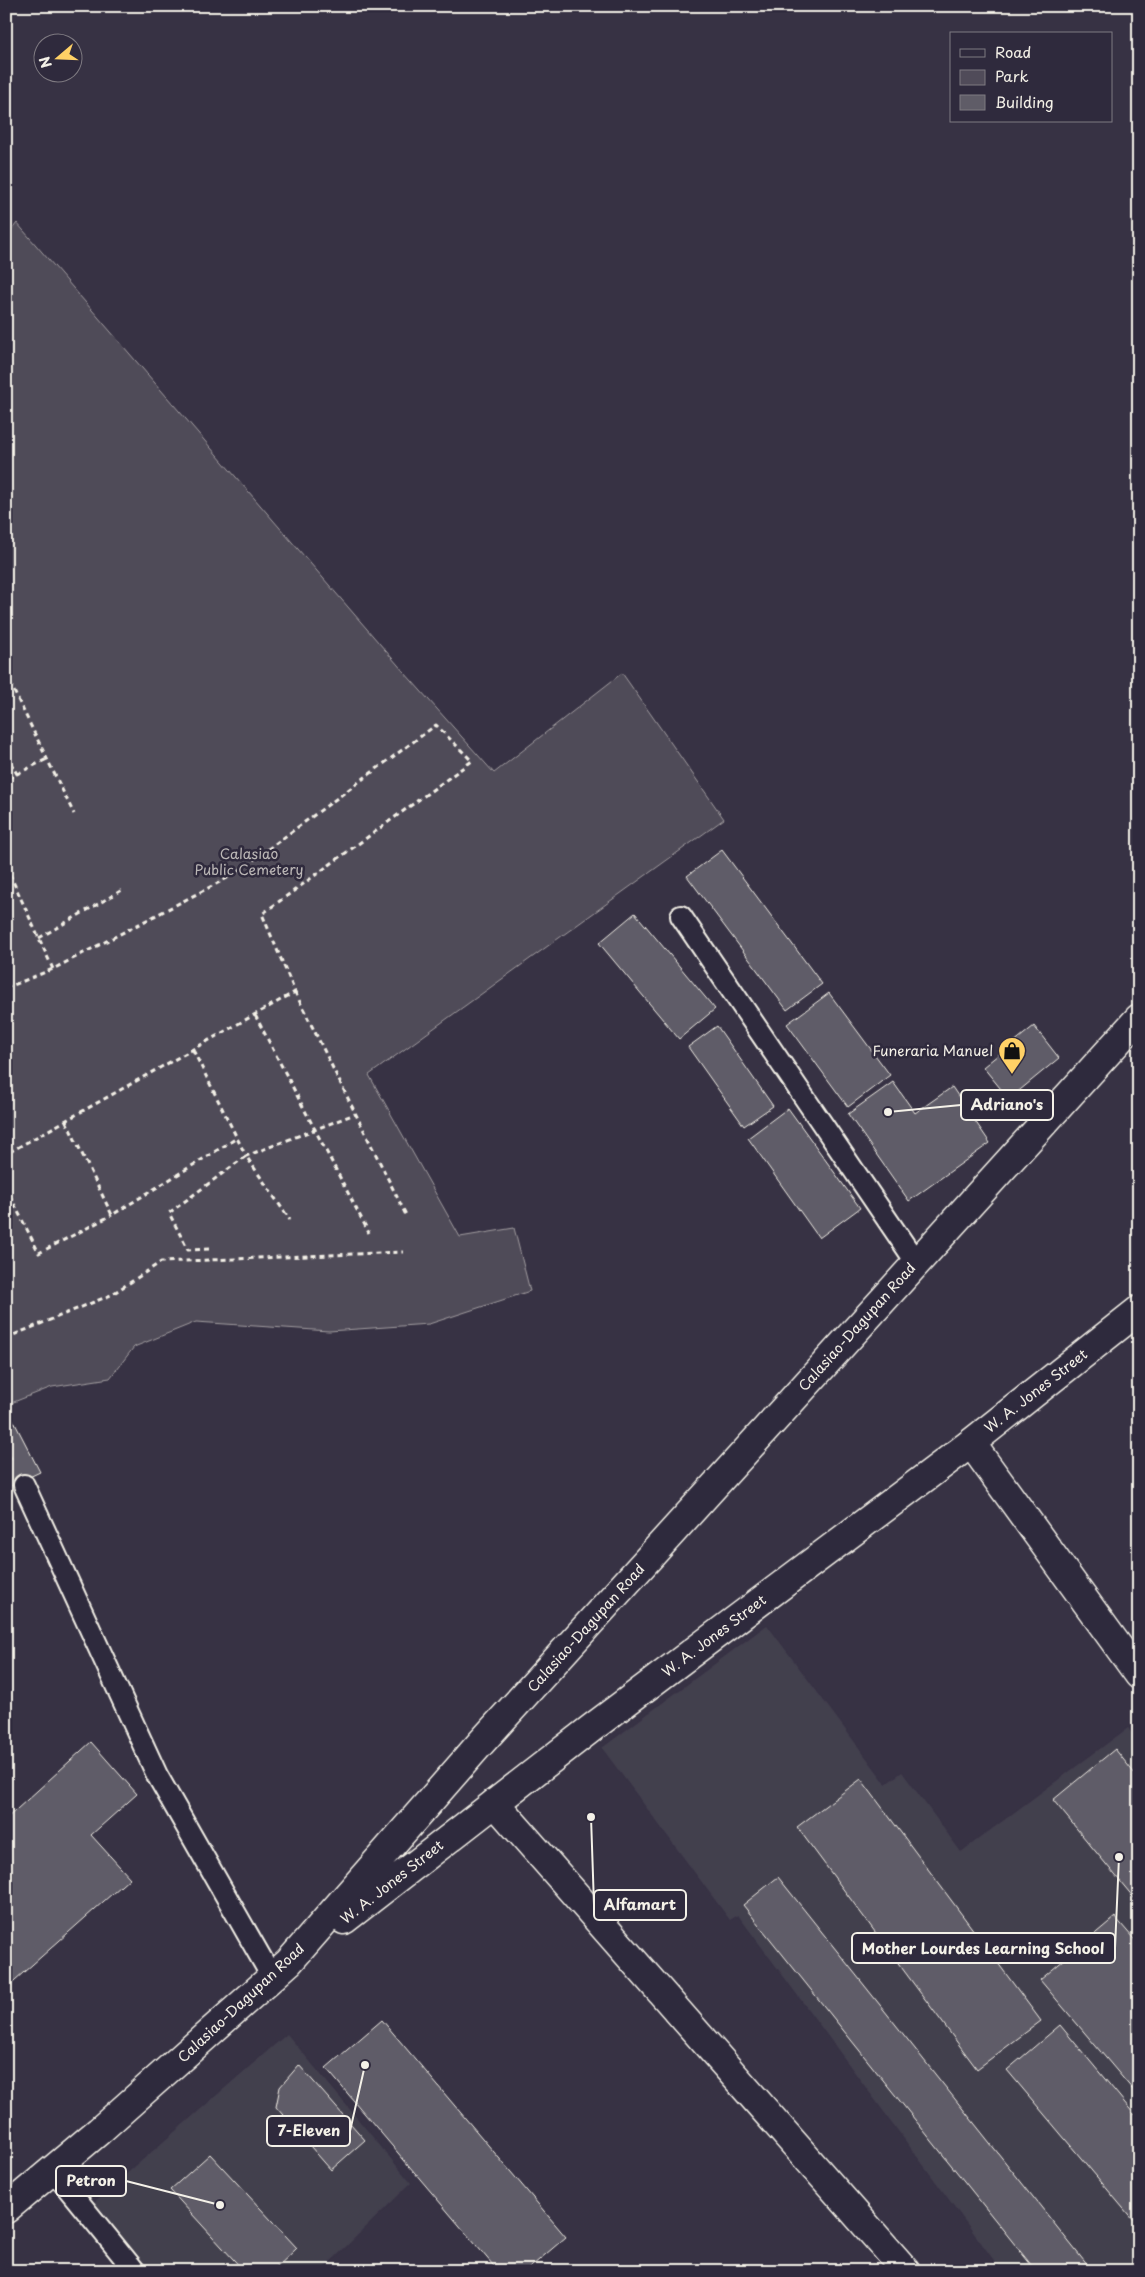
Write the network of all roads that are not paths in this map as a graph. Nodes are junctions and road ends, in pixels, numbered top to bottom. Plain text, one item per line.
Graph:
1 (681, 916) dead end
2 (1139, 1018) edge
3 (916, 1262) junction
4 (1139, 1310) edge
5 (970, 1443) junction
6 (24, 1484) dead end
7 (1139, 1675) edge
8 (495, 1803) junction
9 (281, 1970) junction
10 (52, 2169) junction
11 (6, 2209) edge
12 (135, 2271) edge
13 (906, 2271) edge

1 - 3 lane
2 - 3 main road, Calasiao-Dagupan Road
3 - 9 main road, Calasiao-Dagupan Road
4 - 5 main road, W. A. Jones Street
5 - 7 main road
5 - 8 main road, W. A. Jones Street
6 - 9 lane
8 - 9 main road, W. A. Jones Street
8 - 13 main road
9 - 10 main road, Calasiao-Dagupan Road
10 - 11 main road, Calasiao-Dagupan Road
10 - 12 lane

